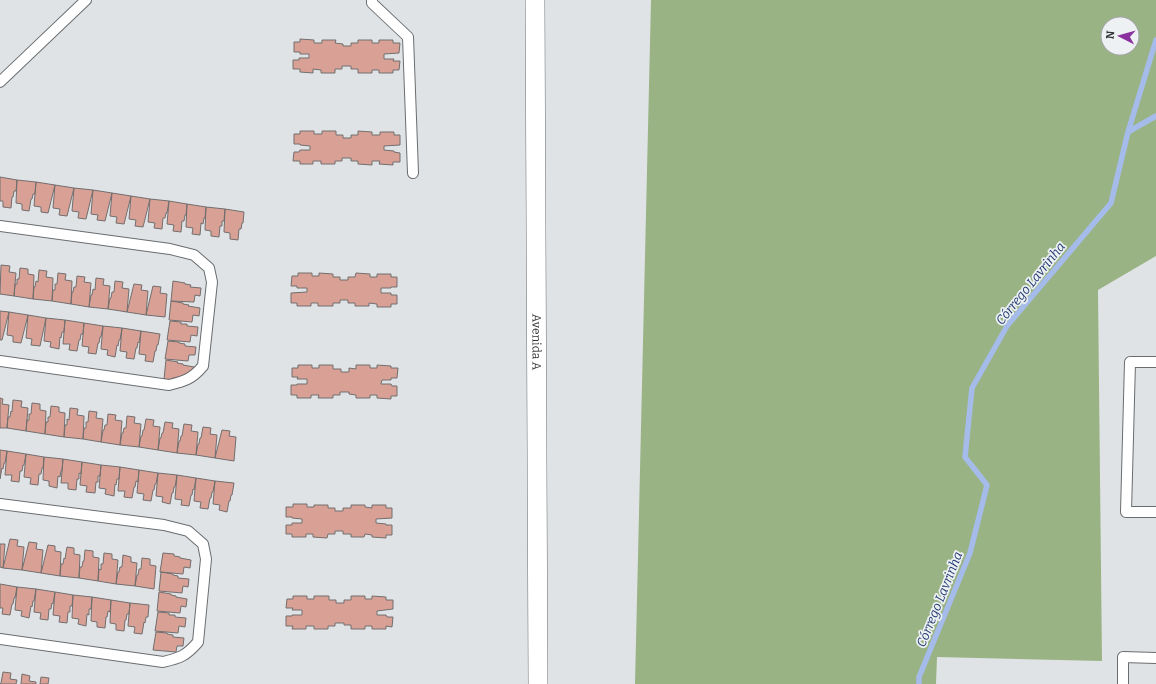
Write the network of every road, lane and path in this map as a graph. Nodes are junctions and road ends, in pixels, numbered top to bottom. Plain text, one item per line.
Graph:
1 (86, 0) edge
2 (372, 0) edge
3 (535, 0) edge
4 (0, 82) edge
5 (413, 173) dead end
6 (0, 226) edge
7 (0, 361) edge
8 (1156, 362) edge
9 (0, 504) edge
10 (1156, 512) edge
11 (0, 639) edge
12 (1156, 658) edge
13 (538, 684) edge
14 (1123, 684) edge

1 - 4 lane
2 - 5 lane
3 - 13 street, Avenida A
6 - 7 lane
8 - 10 lane
9 - 11 lane
12 - 14 lane

